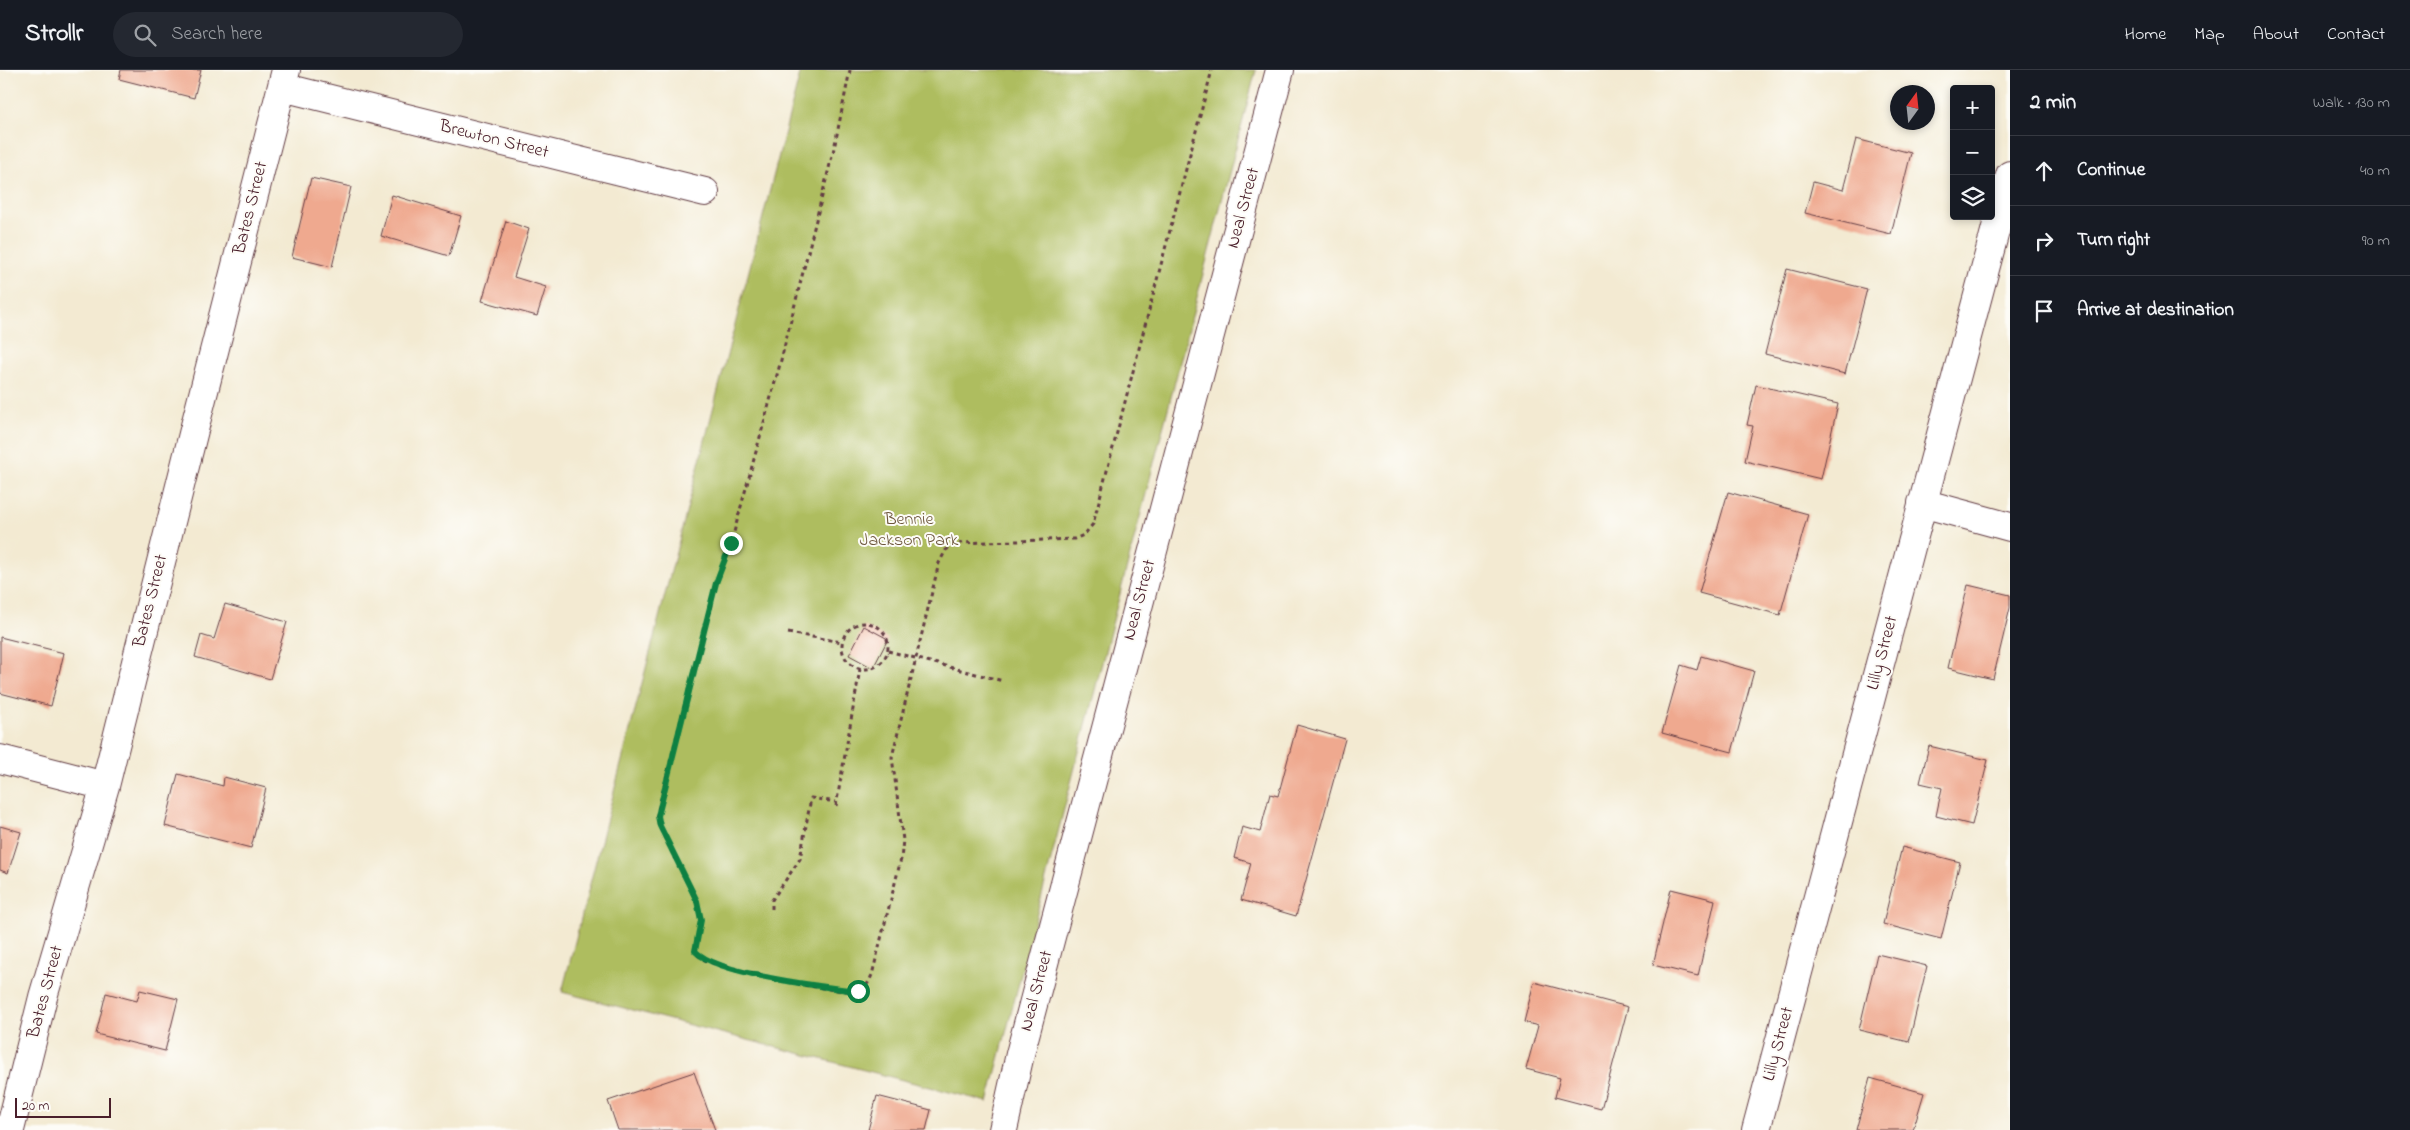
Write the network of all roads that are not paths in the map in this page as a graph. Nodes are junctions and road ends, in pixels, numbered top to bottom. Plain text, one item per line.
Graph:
1 (1280, 70) edge
2 (284, 78) edge
3 (2010, 175) edge
4 (705, 192) dead end
5 (1922, 504) junction
6 (2010, 527) edge
7 (0, 759) edge
8 (105, 786) junction
9 (10, 1130) edge
10 (1003, 1130) edge
11 (1756, 1130) edge

1 - 10 street, Neal Street
2 - 4 street, Brewton Street
2 - 8 street, Bates Street
3 - 5 street, Lilly Street
5 - 6 street
5 - 11 street, Lilly Street
7 - 8 street
8 - 9 street, Bates Street

